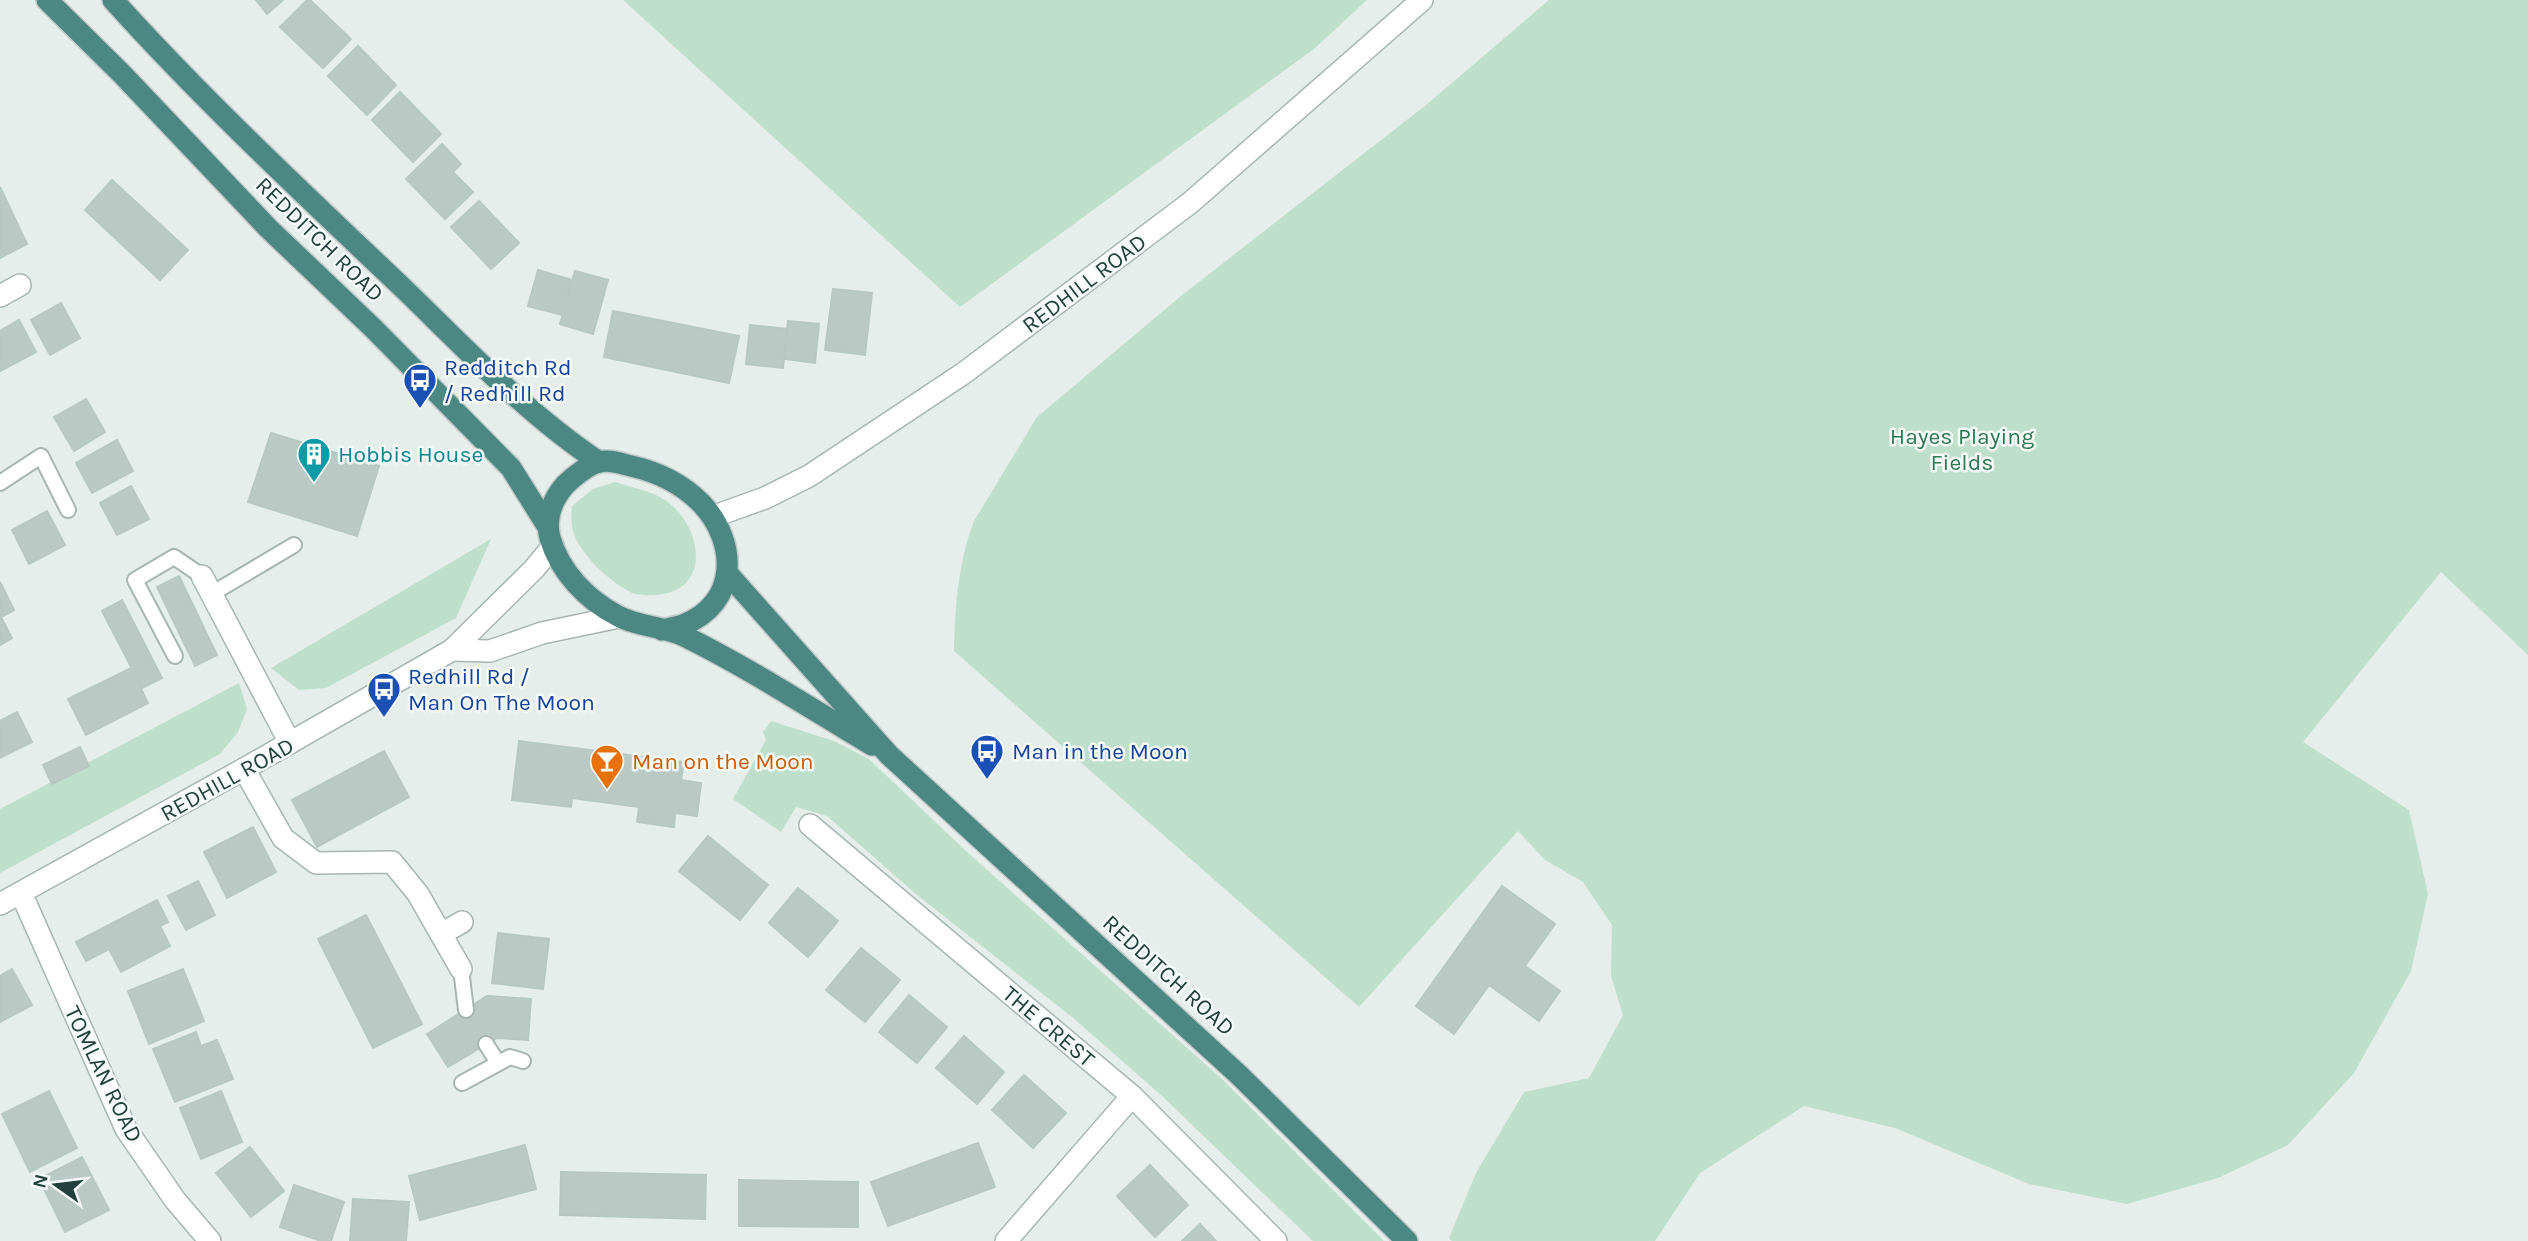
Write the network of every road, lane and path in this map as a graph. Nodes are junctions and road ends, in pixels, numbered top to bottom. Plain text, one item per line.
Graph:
1 (47, 0) edge
2 (113, 0) edge
3 (1422, 0) edge
4 (20, 285) dead end
5 (0, 296) edge
6 (599, 462) junction
7 (0, 483) edge
8 (68, 510) dead end
9 (712, 517) junction
10 (546, 524) junction
11 (294, 545) dead end
12 (553, 546) junction
13 (728, 574) junction
14 (207, 584) junction
15 (619, 617) junction
16 (662, 630) junction
17 (452, 650) junction
18 (175, 656) dead end
19 (290, 743) junction
20 (889, 755) junction
21 (244, 769) junction
22 (810, 825) dead end
23 (21, 893) junction
24 (0, 904) edge
25 (462, 922) dead end
26 (441, 934) junction
27 (461, 969) joint
28 (466, 1010) dead end
29 (486, 1044) dead end
30 (523, 1061) dead end
31 (498, 1063) junction
32 (462, 1083) dead end
33 (1132, 1096) junction
34 (209, 1241) edge
35 (1006, 1241) edge
36 (1276, 1241) edge
37 (1407, 1241) edge

1 - 10 highway, REDDITCH ROAD
2 - 6 highway, REDDITCH ROAD
3 - 9 street, REDHILL ROAD
4 - 5 street
6 - 9 highway
6 - 10 highway
7 - 8 lane
9 - 13 highway
10 - 12 highway
11 - 14 lane
12 - 15 highway
12 - 17 street, REDHILL ROAD
13 - 16 highway
13 - 20 highway, REDDITCH ROAD
14 - 18 lane
14 - 19 street
15 - 16 highway
15 - 17 street
16 - 20 highway, REDDITCH ROAD
17 - 19 street, REDHILL ROAD
19 - 21 street, REDHILL ROAD
20 - 37 highway, REDDITCH ROAD
21 - 23 street, REDHILL ROAD
21 - 26 street
22 - 33 street, THE CREST
23 - 24 street, REDHILL ROAD
23 - 34 street, TOMLAN ROAD
25 - 26 street
26 - 27 street
27 - 28 lane
29 - 31 lane
30 - 31 lane
31 - 32 lane
33 - 35 street
33 - 36 street, THE CREST

